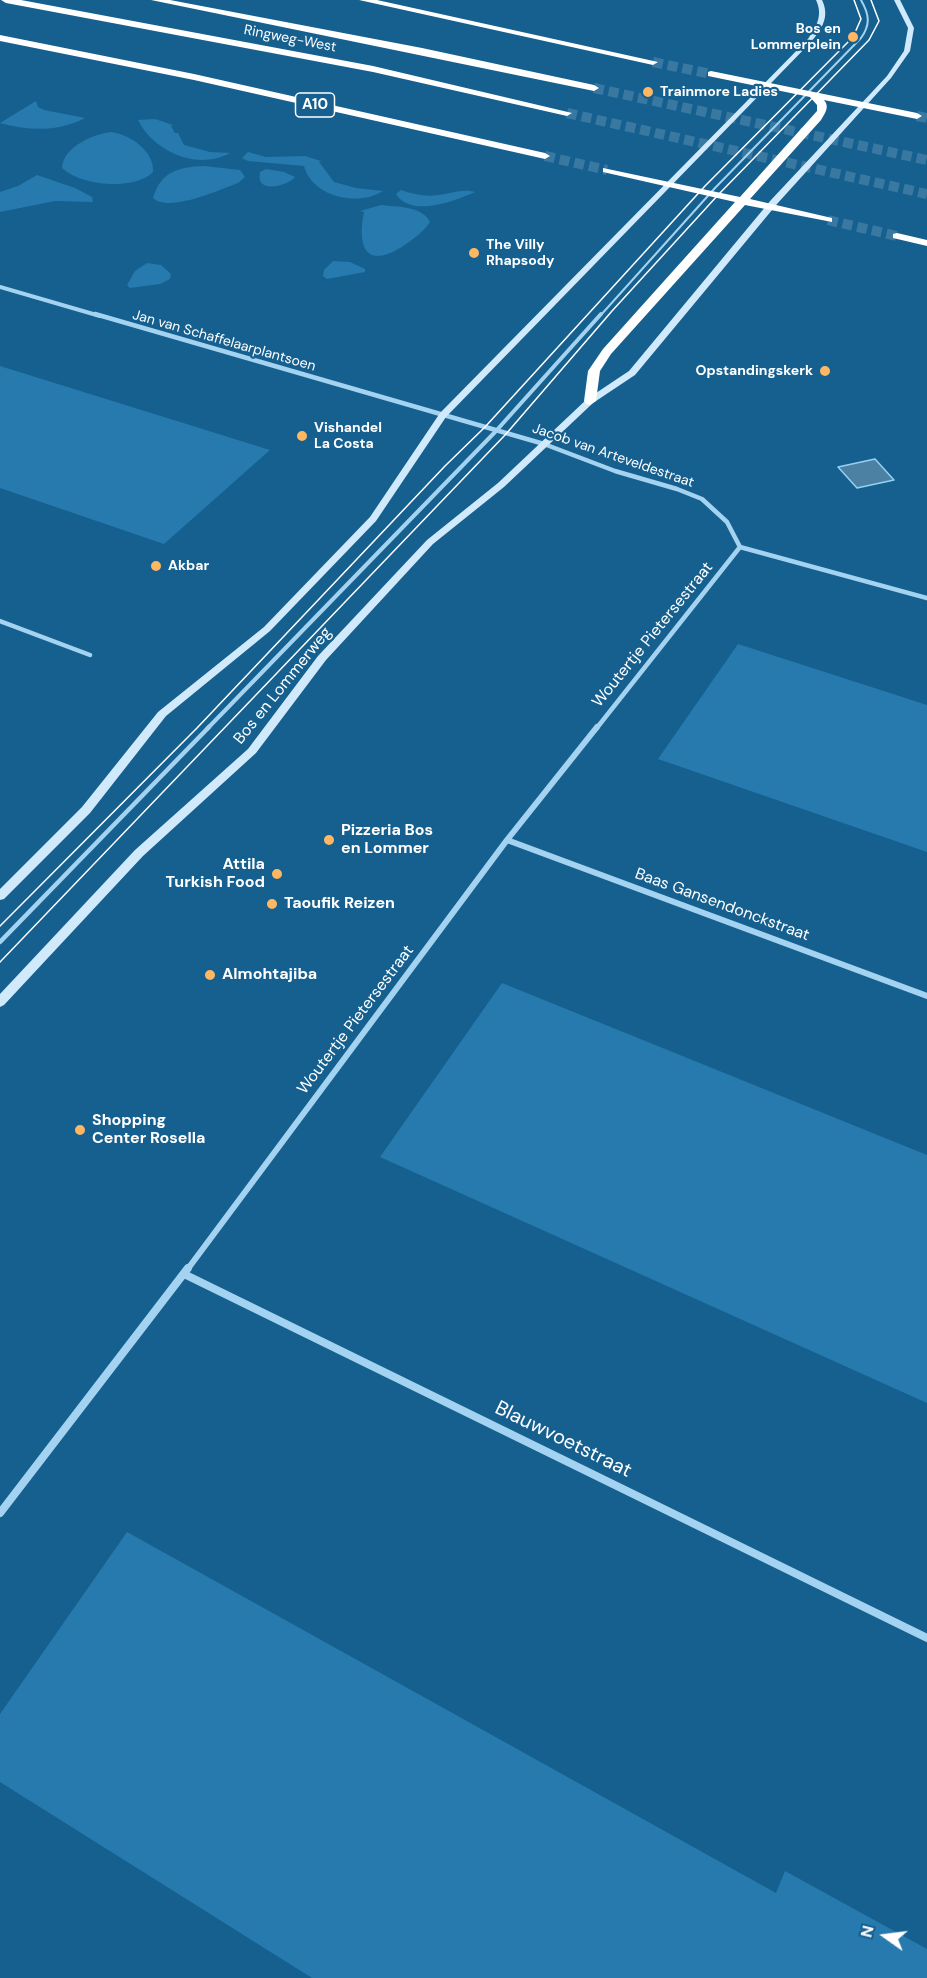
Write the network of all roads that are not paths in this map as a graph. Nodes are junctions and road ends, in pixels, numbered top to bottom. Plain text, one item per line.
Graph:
1 (6, 0) edge
2 (156, 0) edge
3 (364, 0) edge
4 (819, 0) edge
5 (861, 0) edge
6 (897, 0) edge
7 (0, 38) edge
8 (652, 62) tunnel mouth
9 (711, 74) tunnel mouth
10 (766, 86) junction
11 (594, 88) tunnel mouth
12 (810, 95) junction
13 (862, 105) junction
14 (567, 113) tunnel mouth
15 (917, 116) tunnel mouth
16 (545, 156) tunnel mouth
17 (607, 170) tunnel mouth
18 (671, 184) junction
19 (710, 193) junction
20 (743, 200) junction
21 (770, 207) junction
22 (828, 220) tunnel mouth
23 (897, 236) tunnel mouth
24 (927, 243) edge
25 (0, 287) edge
26 (590, 401) junction
27 (443, 415) junction
28 (496, 431) junction
29 (544, 444) junction
30 (740, 547) junction
31 (927, 598) edge
32 (0, 621) edge
33 (90, 655) dead end
34 (507, 840) junction
35 (0, 896) edge
36 (0, 942) edge
37 (927, 996) edge
38 (0, 1002) edge
39 (184, 1274) junction
40 (0, 1514) edge
41 (927, 1638) edge

1 - 14 highway, Ringweg-West
2 - 11 highway, Ringweg-West
3 - 8 highway
4 - 10 main road
5 - 12 lane
6 - 13 main road
7 - 16 highway, A10
9 - 10 highway
10 - 12 highway
10 - 18 main road
12 - 13 highway
12 - 19 lane
12 - 20 highway
13 - 15 highway
13 - 21 main road
17 - 18 highway
18 - 19 highway
18 - 27 main road
19 - 20 highway
19 - 28 lane
20 - 21 highway
20 - 26 highway
21 - 22 highway
21 - 26 main road
23 - 24 highway
25 - 27 street, Jan van Schaffelaarplantsoen
26 - 29 main road
27 - 28 street, Jacob van Arteveldestraat
27 - 35 main road
28 - 29 street, Jacob van Arteveldestraat
28 - 36 lane, Bos en Lommerweg
29 - 30 street, Jacob van Arteveldestraat
29 - 38 main road, Bos en Lommerweg
30 - 31 street
30 - 34 street, Woutertje Pietersestraat
32 - 33 street
34 - 37 street, Baas Gansendonckstraat
34 - 39 street, Woutertje Pietersestraat
39 - 40 street, Woutertje Pietersestraat
39 - 41 street, Blauwvoetstraat

